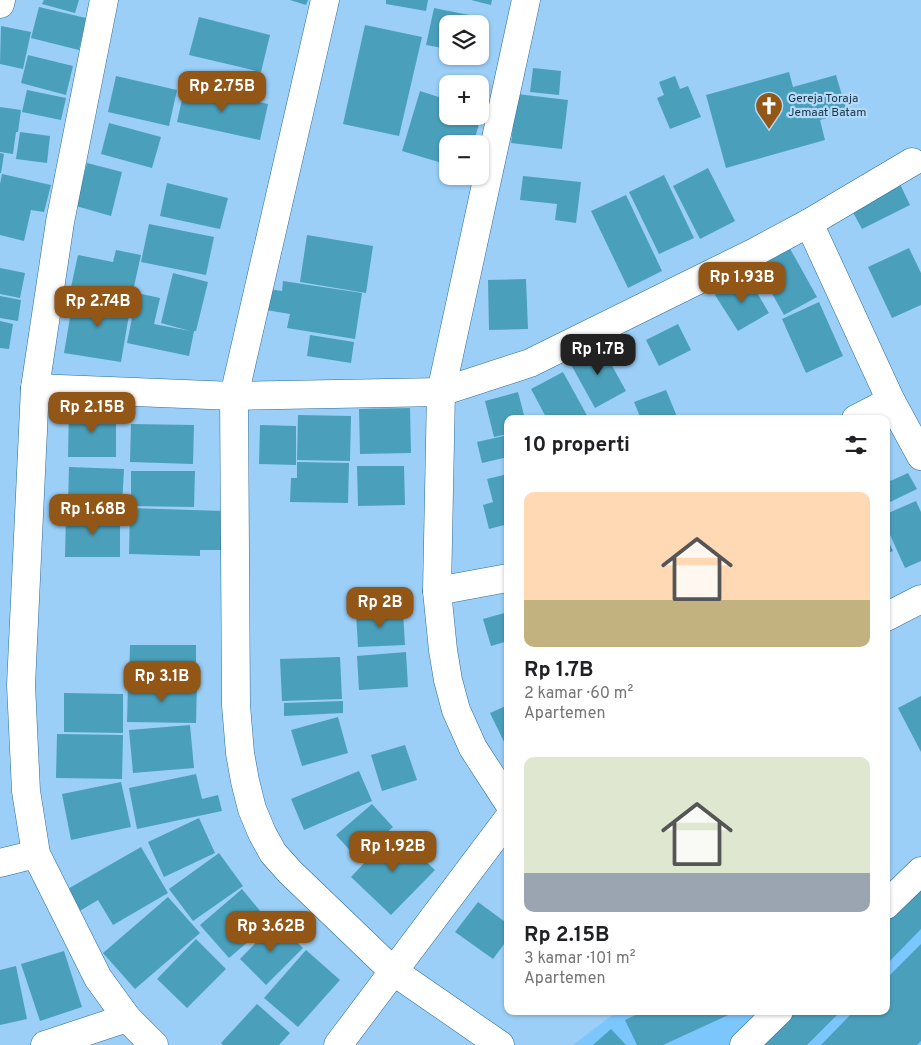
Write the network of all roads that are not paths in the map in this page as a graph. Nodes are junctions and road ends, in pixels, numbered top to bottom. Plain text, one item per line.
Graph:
1 (1, 0) edge
2 (104, 0) edge
3 (325, 0) edge
4 (526, 0) edge
5 (0, 4) edge
6 (912, 162) dead end
7 (809, 222) junction
8 (34, 388) junction
9 (441, 392) junction
10 (234, 396) junction
11 (891, 401) junction
12 (864, 415) edge
13 (921, 456) edge
14 (504, 579) edge
15 (437, 591) junction
16 (921, 599) edge
17 (890, 615) edge
18 (504, 796) edge
19 (504, 824) edge
20 (921, 849) edge
21 (36, 854) junction
22 (921, 854) edge
23 (0, 863) edge
24 (921, 871) edge
25 (890, 902) edge
26 (393, 972) junction
27 (775, 1015) edge
28 (127, 1018) junction
29 (45, 1045) edge
30 (154, 1045) edge
31 (338, 1045) edge
32 (500, 1045) edge
33 (744, 1045) edge

1 - 5 street
2 - 8 street
3 - 10 street
4 - 9 street
6 - 7 street
7 - 9 street
7 - 11 street
8 - 10 street
8 - 21 street
9 - 10 street
9 - 15 street
10 - 26 street
11 - 12 street
11 - 13 street
14 - 15 street
15 - 18 street
16 - 17 street
19 - 26 street
20 - 22 street
21 - 23 street
21 - 28 street
24 - 25 street
26 - 31 street
26 - 32 street
27 - 33 street
28 - 29 street
28 - 30 street

